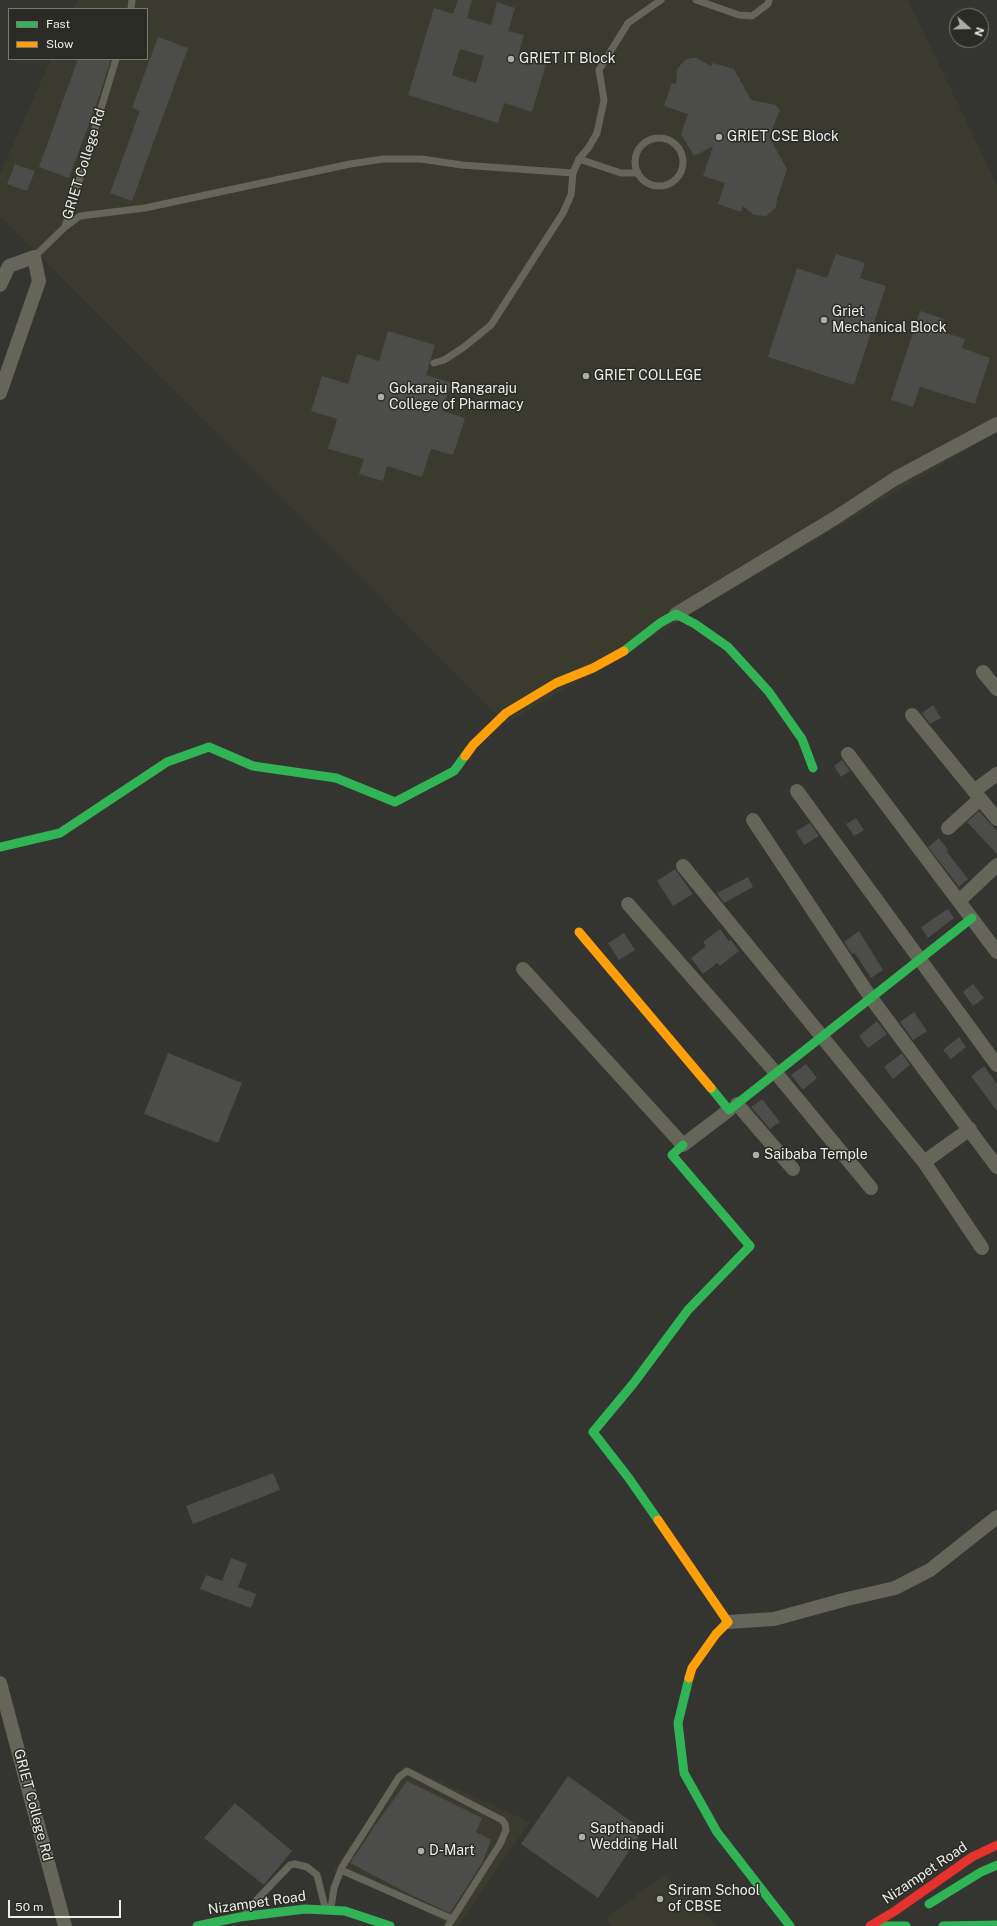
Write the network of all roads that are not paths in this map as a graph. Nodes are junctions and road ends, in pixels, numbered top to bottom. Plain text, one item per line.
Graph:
1 (661, 0) edge
2 (696, 0) edge
3 (769, 0) edge
4 (116, 60) edge
5 (579, 159) junction
6 (573, 173) junction
7 (638, 173) junction
8 (65, 227) junction
9 (34, 257) junction
10 (0, 285) edge
11 (434, 363) dead end
12 (0, 393) edge
13 (997, 424) edge
14 (676, 614) junction
15 (982, 672) dead end
16 (997, 689) edge
17 (912, 715) dead end
18 (848, 754) dead end
19 (813, 768) dead end
20 (997, 774) edge
21 (797, 790) dead end
22 (977, 795) junction
23 (997, 819) edge
24 (753, 820) dead end
25 (948, 828) dead end
26 (0, 847) edge
27 (997, 865) edge
28 (683, 866) dead end
29 (958, 901) junction
30 (628, 904) dead end
31 (972, 918) junction
32 (579, 932) dead end
33 (997, 952) edge
34 (920, 959) junction
35 (523, 969) dead end
36 (871, 998) junction
37 (822, 1037) junction
38 (997, 1065) edge
39 (776, 1074) junction
40 (733, 1107) junction
41 (970, 1129) junction
42 (683, 1145) junction
43 (924, 1162) junction
44 (997, 1167) edge
45 (793, 1170) dead end
46 (871, 1188) dead end
47 (982, 1248) dead end
48 (997, 1517) edge
49 (728, 1622) junction
50 (0, 1683) edge
51 (997, 1845) edge
52 (997, 1864) edge
53 (341, 1870) junction
54 (921, 1909) dead end
55 (328, 1910) junction
56 (240, 1917) junction
57 (452, 1918) junction
58 (907, 1922) edge
59 (997, 1925) edge
60 (65, 1926) edge
61 (197, 1926) edge
62 (390, 1926) edge
63 (448, 1926) edge
64 (790, 1926) edge
65 (870, 1926) edge
66 (895, 1926) edge
67 (943, 1926) edge

1 - 5 lane
2 - 3 lane
4 - 8 lane, GRIET College Rd
5 - 6 lane
5 - 7 lane
6 - 8 lane
6 - 11 lane
7 - 7 lane
8 - 9 lane, GRIET College Rd
9 - 10 street, GRIET College Rd
9 - 12 street
13 - 14 street
14 - 19 street
14 - 26 street
15 - 16 street
17 - 22 street
18 - 29 street
20 - 22 street
21 - 34 street
22 - 23 street
22 - 25 street
24 - 36 street
27 - 29 street
28 - 37 street
29 - 31 street
30 - 39 street
31 - 33 street
31 - 34 street
32 - 40 street
34 - 36 street
34 - 38 street
35 - 42 street
36 - 37 street
36 - 41 street
37 - 39 street
37 - 43 street
39 - 40 street
39 - 46 street
40 - 42 street
40 - 45 street
41 - 43 street
41 - 44 street
42 - 49 street
43 - 47 street
48 - 49 street
49 - 64 street
50 - 60 street, GRIET College Rd
51 - 65 street, Nizampet Road
52 - 54 street, Nizampet Road
53 - 55 lane
53 - 57 lane
53 - 57 lane
55 - 56 street, Nizampet Road
55 - 56 lane
55 - 62 street, Nizampet Road
56 - 61 street, Nizampet Road
57 - 63 lane
58 - 66 street, Nizampet Road
59 - 67 street
65 - 66 street

